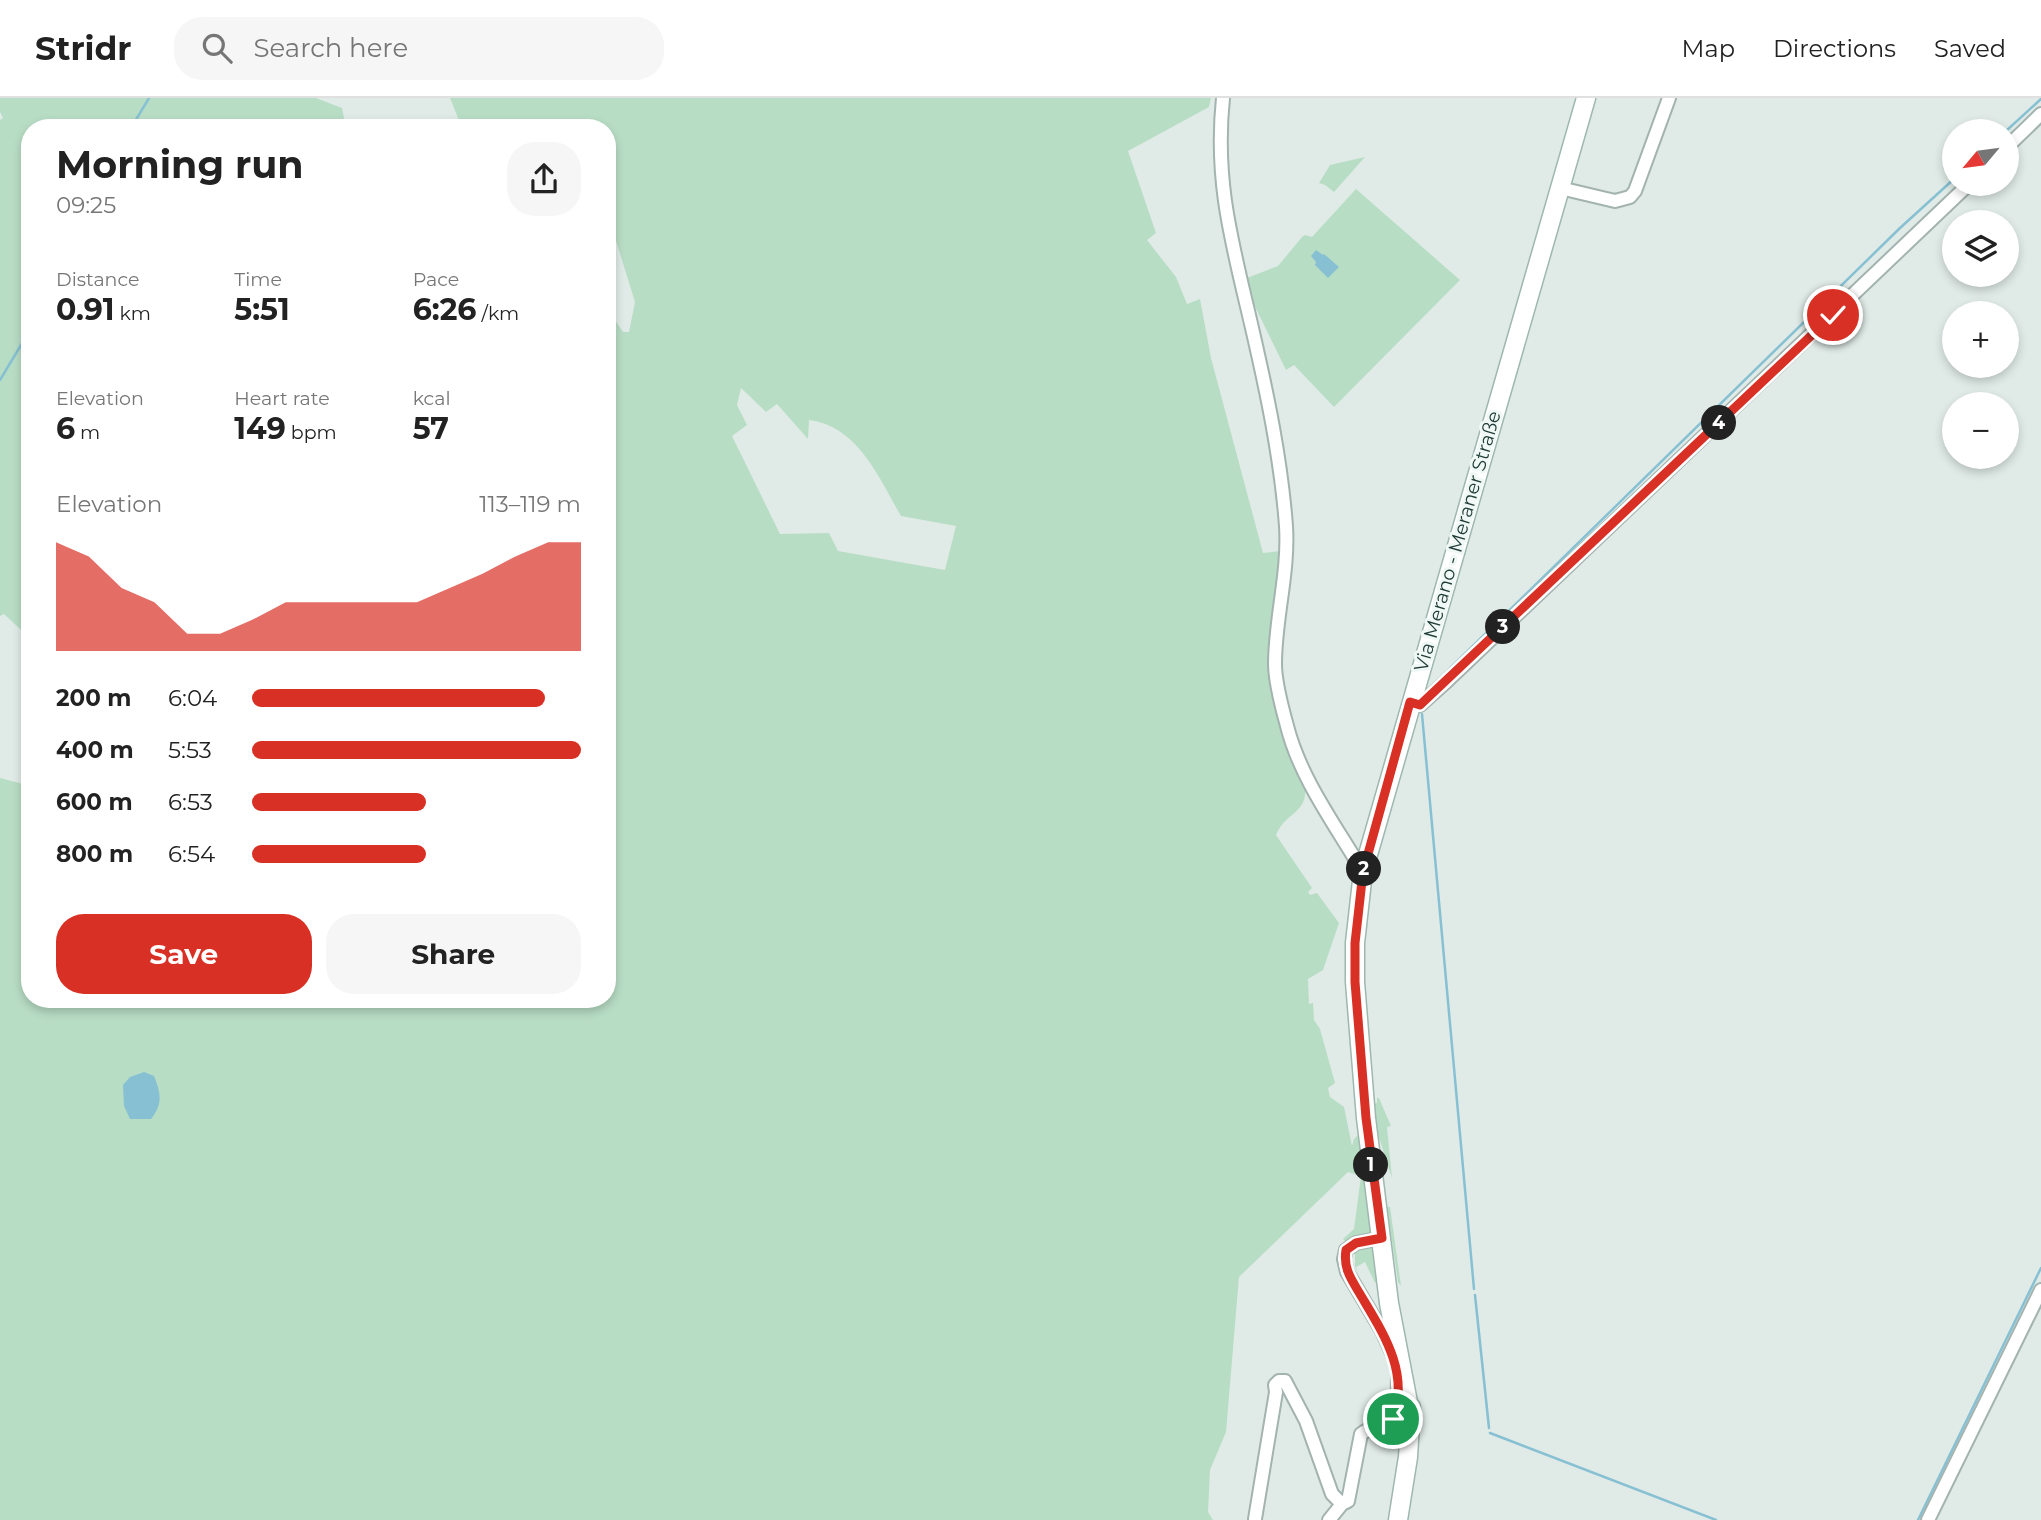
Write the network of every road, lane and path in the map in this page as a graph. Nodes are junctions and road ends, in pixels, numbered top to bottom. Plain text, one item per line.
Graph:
1 (1223, 98) edge
2 (1586, 98) edge
3 (1669, 98) edge
4 (2041, 114) edge
5 (2020, 134) edge
6 (1560, 188) junction
7 (1956, 196) edge
8 (1410, 702) junction
9 (1363, 872) junction
10 (1382, 1238) junction
11 (2041, 1290) edge
12 (1342, 1504) junction
13 (1255, 1519) edge
14 (1329, 1520) edge
15 (1398, 1520) edge
16 (1928, 1520) edge

1 - 9 street
2 - 6 main road, Via Merano - Meraner Straße
3 - 6 street
4 - 5 street
6 - 8 main road, Via Merano - Meraner Straße
7 - 8 street
8 - 9 main road, Via Merano - Meraner Straße
9 - 10 main road, Via Merano - Meraner Straße
10 - 12 street
10 - 15 main road, Via Merano - Meraner Straße
11 - 16 street
12 - 13 street
12 - 14 street

